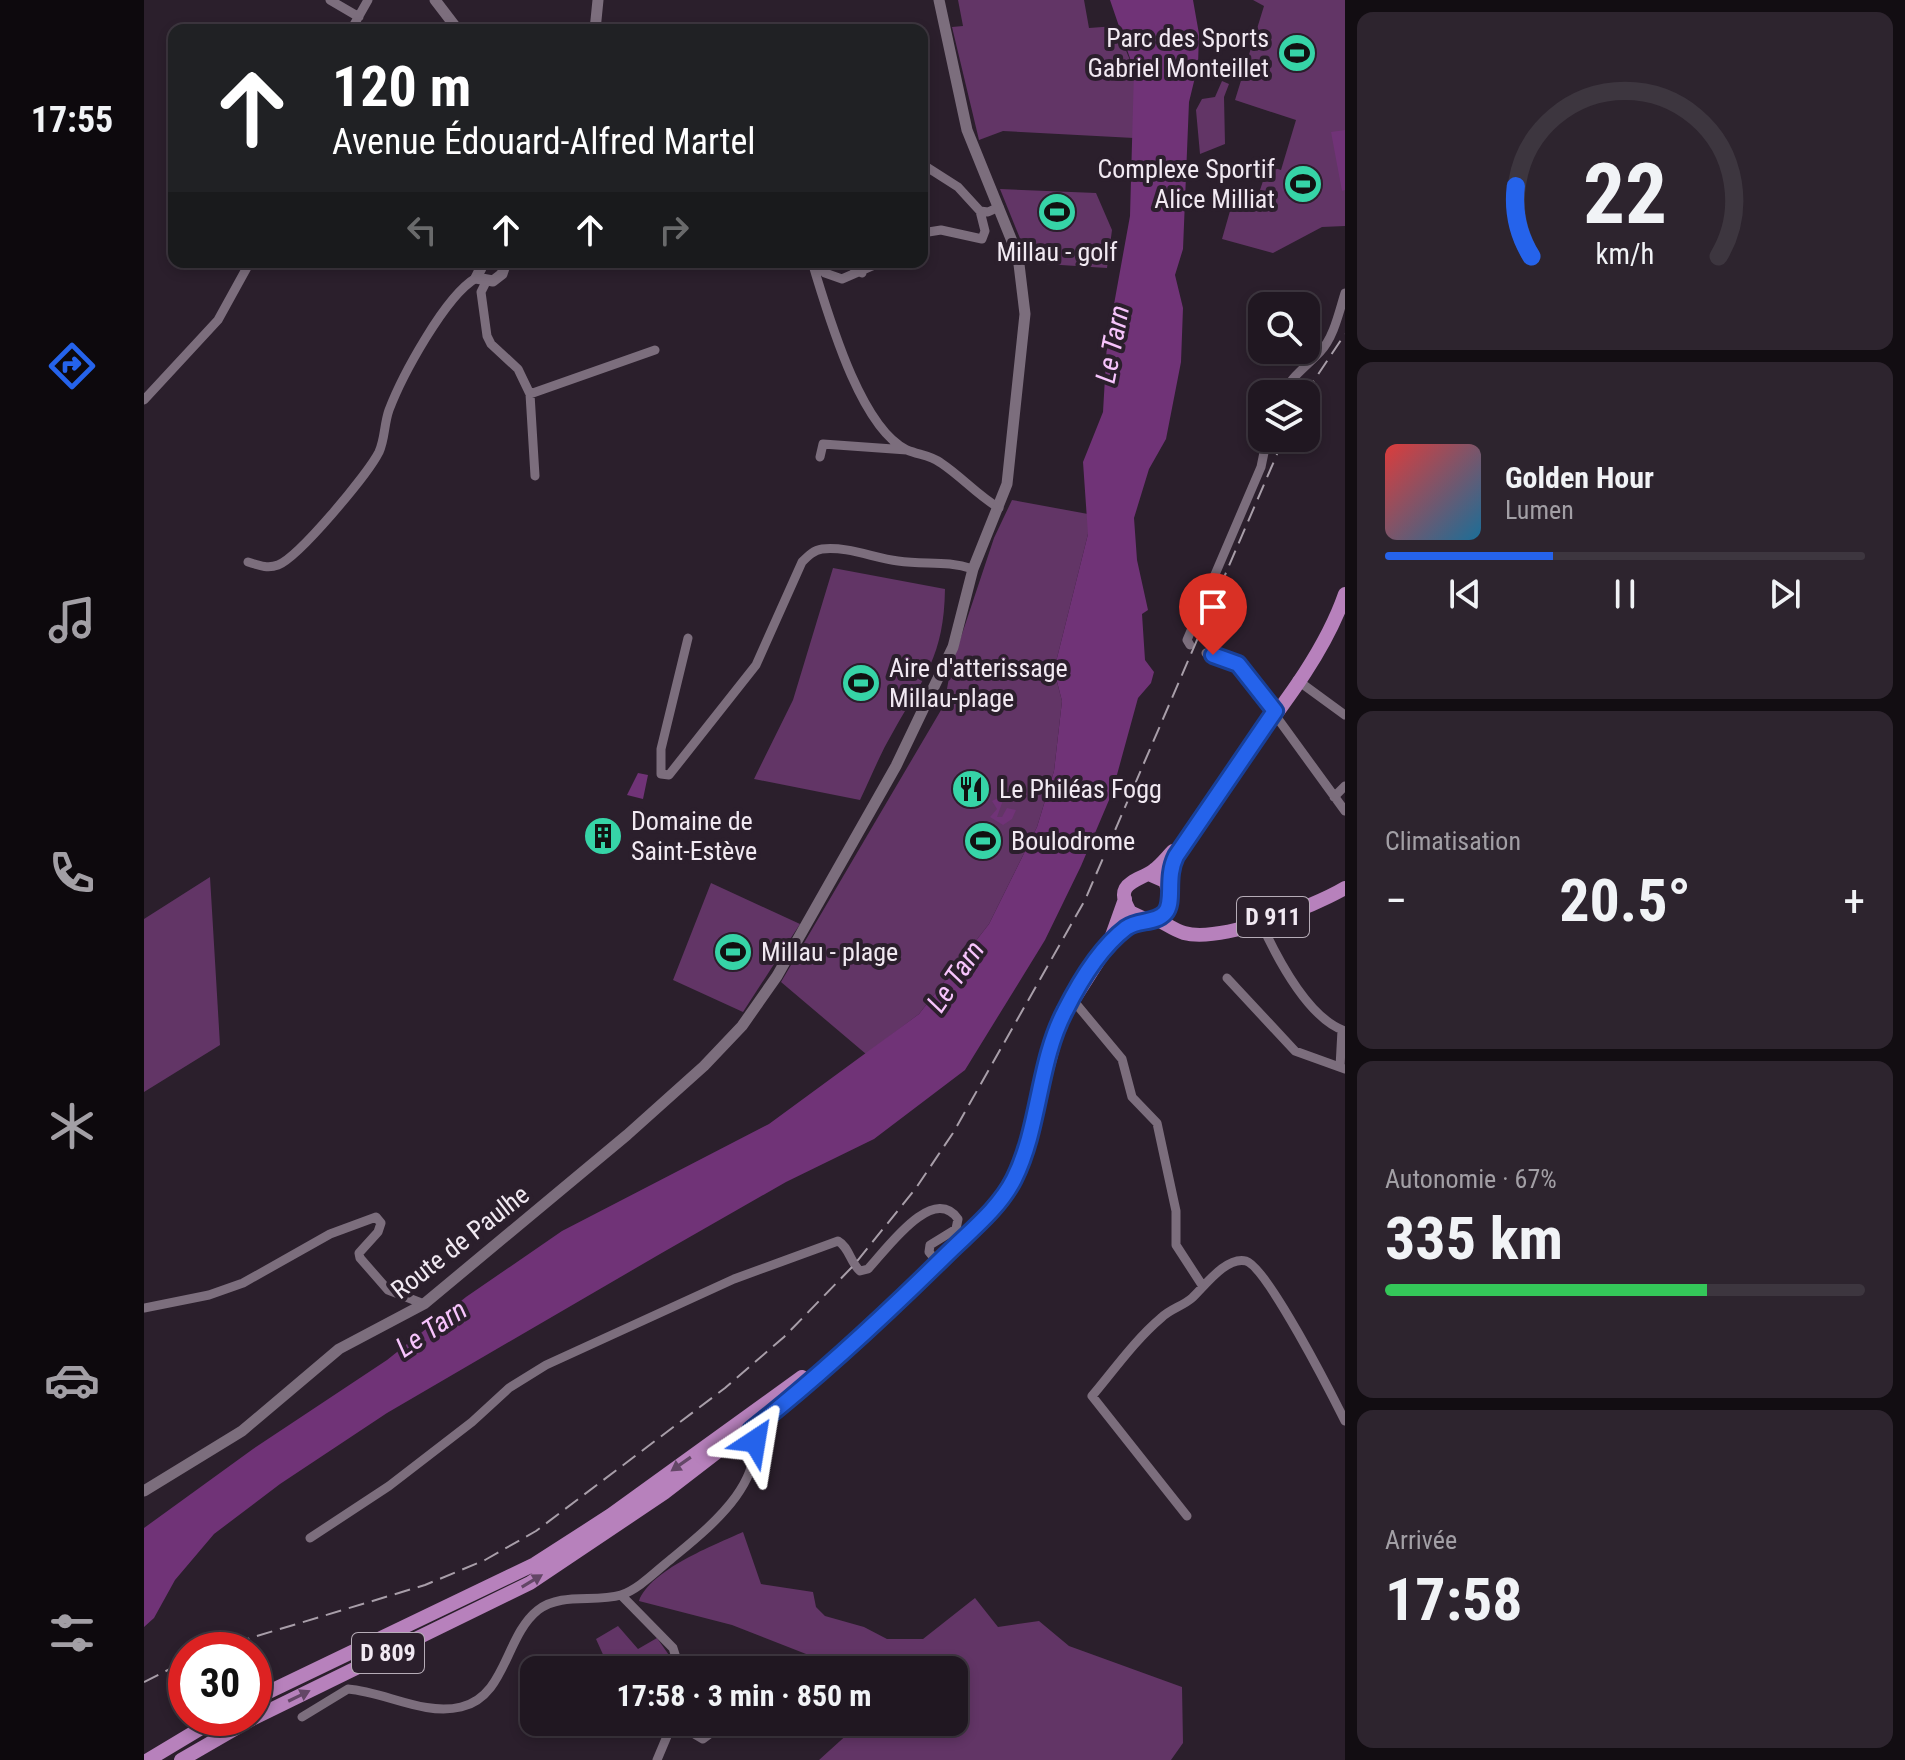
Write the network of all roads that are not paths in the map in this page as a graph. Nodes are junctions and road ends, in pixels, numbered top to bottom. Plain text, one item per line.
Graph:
1 (330, 0) edge
2 (368, 0) edge
3 (435, 0) edge
4 (598, 0) edge
5 (939, 0) edge
6 (359, 17) junction
7 (355, 24) edge
8 (453, 24) edge
9 (596, 24) edge
10 (928, 168) edge
11 (999, 207) junction
12 (980, 211) junction
13 (928, 232) edge
14 (247, 268) edge
15 (483, 268) edge
16 (503, 268) edge
17 (815, 268) edge
18 (820, 268) edge
19 (854, 268) edge
20 (871, 268) edge
21 (862, 273) junction
22 (482, 279) junction
23 (1345, 293) edge
24 (655, 350) dead end
25 (1290, 380) edge
26 (530, 394) junction
27 (144, 400) edge
28 (907, 450) junction
29 (1264, 452) edge
30 (820, 457) dead end
31 (535, 476) dead end
32 (999, 508) junction
33 (248, 562) dead end
34 (973, 569) junction
35 (1345, 594) edge
36 (688, 638) dead end
37 (1190, 645) dead end
38 (1206, 653) dead end
39 (1297, 680) junction
40 (1275, 711) junction
41 (1345, 715) edge
42 (1345, 786) edge
43 (1334, 797) junction
44 (1345, 811) edge
45 (1189, 833) junction
46 (1149, 874) junction
47 (1167, 884) junction
48 (1345, 888) edge
49 (1125, 899) junction
50 (1169, 906) junction
51 (1150, 919) junction
52 (1260, 921) junction
53 (1198, 933) junction
54 (1109, 944) junction
55 (1227, 978) dead end
56 (1072, 999) junction
57 (1344, 1030) edge
58 (1342, 1068) edge
59 (938, 1263) junction
60 (1202, 1285) junction
61 (424, 1304) junction
62 (144, 1308) edge
63 (1345, 1421) edge
64 (750, 1430) junction
65 (144, 1491) edge
66 (1187, 1516) dead end
67 (310, 1538) dead end
68 (621, 1595) junction
69 (676, 1656) edge
70 (272, 1690) edge
71 (302, 1717) dead end
72 (188, 1736) edge
73 (668, 1736) edge
74 (148, 1760) edge
75 (181, 1760) edge
76 (657, 1760) edge

1 - 6 street
2 - 6 street
3 - 8 street
4 - 9 street
5 - 11 street, Route de Paulhe
6 - 7 street
10 - 12 street
11 - 12 street
11 - 32 street, Route de Paulhe
12 - 13 street
14 - 27 street
15 - 22 street
16 - 22 street
17 - 28 street
18 - 21 street
19 - 21 street
20 - 21 street
22 - 26 street
22 - 33 street
23 - 25 street
24 - 26 street
26 - 31 street
28 - 30 street
28 - 32 street
29 - 37 street
32 - 34 street, Route de Paulhe
34 - 36 street
34 - 61 street, Route de Paulhe
35 - 39 main road
38 - 40 street
39 - 40 main road
39 - 41 street
40 - 43 street
40 - 45 main road
42 - 43 street
43 - 44 street
45 - 46 main road
45 - 47 main road
46 - 47 main road
46 - 49 main road
47 - 50 main road
48 - 52 main road, D 911
49 - 51 main road
49 - 54 main road, D 809
50 - 51 main road
50 - 53 main road
51 - 53 main road, D 911
51 - 54 main road, D 809
52 - 53 main road, D 911
52 - 57 street
54 - 56 main road, D 809
55 - 58 street
56 - 59 main road, D 809
56 - 60 street
57 - 58 street
59 - 64 main road, D 809
59 - 67 street
60 - 63 street
60 - 66 street
61 - 62 street
61 - 65 street, Route de Paulhe
64 - 68 street
64 -> 70 main road, D 809
75 -> 64 main road, D 809
68 - 69 street
68 - 71 street
72 - 74 main road
73 - 76 street

